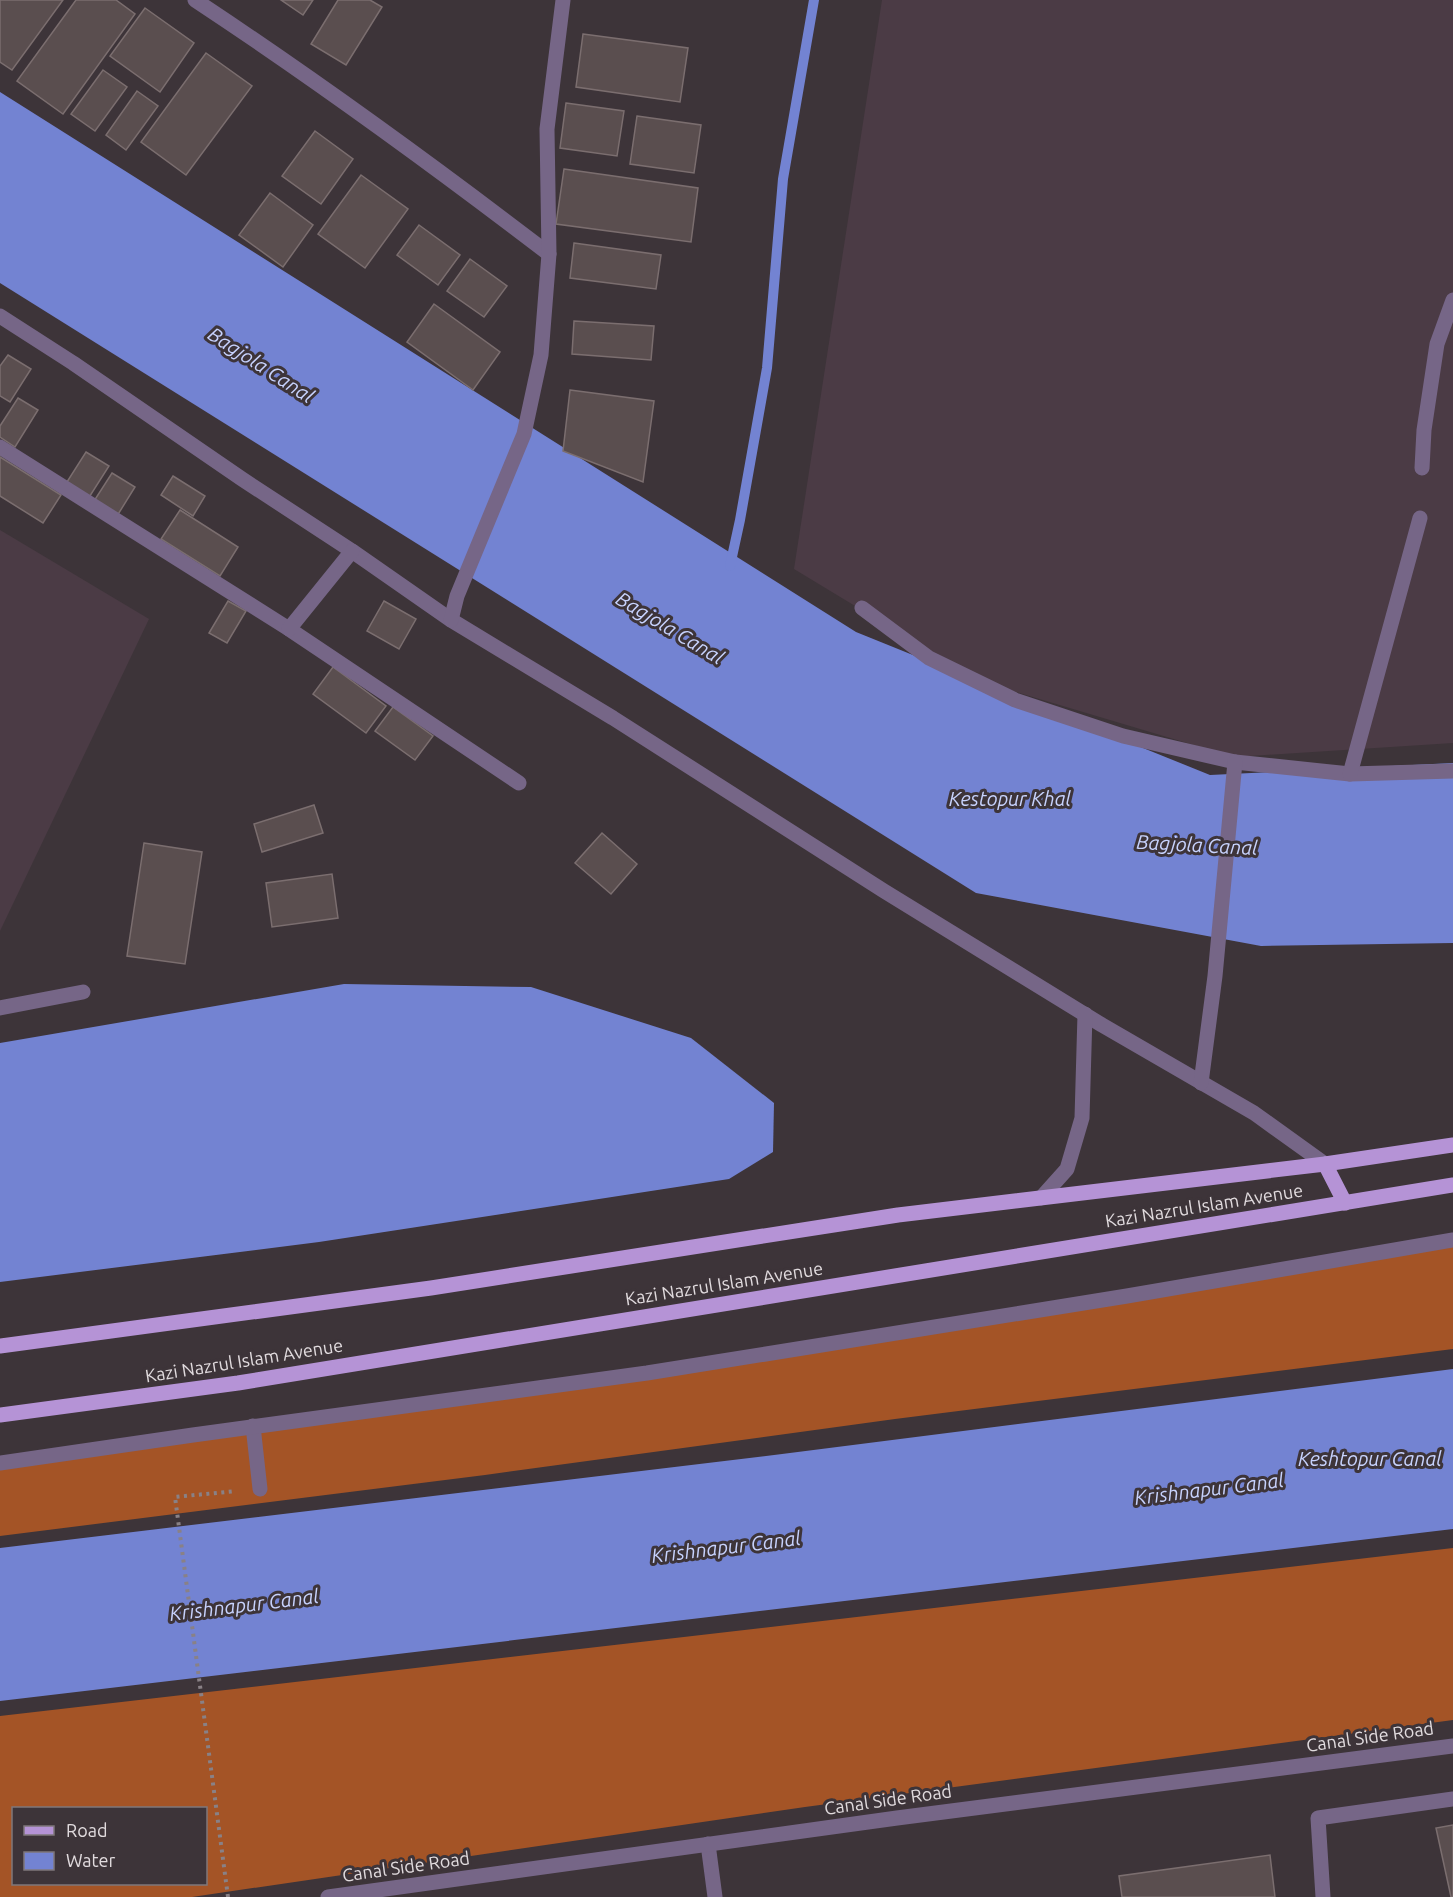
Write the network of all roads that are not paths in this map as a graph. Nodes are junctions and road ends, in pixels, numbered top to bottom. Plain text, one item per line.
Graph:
1 (195, 0) edge
2 (563, 0) edge
3 (549, 254) junction
4 (1453, 300) edge
5 (0, 316) edge
6 (0, 447) edge
7 (1422, 468) dead end
8 (1420, 518) dead end
9 (352, 551) junction
10 (862, 608) dead end
11 (451, 620) junction
12 (289, 629) junction
13 (1235, 762) junction
14 (1453, 771) edge
15 (1350, 774) junction
16 (519, 783) dead end
17 (83, 992) dead end
18 (0, 1008) edge
19 (1085, 1014) junction
20 (1201, 1083) junction
21 (1453, 1145) edge
22 (1325, 1164) junction
23 (1453, 1185) edge
24 (1041, 1198) junction
25 (1345, 1203) junction
26 (1453, 1240) edge
27 (0, 1346) edge
28 (0, 1415) edge
29 (254, 1426) junction
30 (0, 1463) edge
31 (260, 1488) road end
32 (1453, 1746) edge
33 (1453, 1798) edge
34 (708, 1844) junction
35 (330, 1897) edge
36 (716, 1897) edge
37 (1323, 1897) edge

1 - 3 street
2 - 3 street
3 - 11 street
4 - 7 street
5 - 9 street
6 - 12 street
8 - 15 street
9 - 11 street
9 - 12 street
10 - 13 street
11 - 19 street
12 - 16 street
13 - 15 street
13 - 20 street
14 - 15 street
17 - 18 street
19 - 20 street
19 - 24 street
20 - 22 street
21 - 22 main road, Kazi Nazrul Islam Avenue
22 - 24 main road, Kazi Nazrul Islam Avenue
22 - 25 main road
23 - 25 main road, Kazi Nazrul Islam Avenue
24 - 27 main road, Kazi Nazrul Islam Avenue
25 - 28 main road, Kazi Nazrul Islam Avenue
26 - 29 street
29 - 30 street
29 - 31 street
32 - 34 street, Canal Side Road
33 - 37 street
34 - 35 street, Canal Side Road
34 - 36 street

